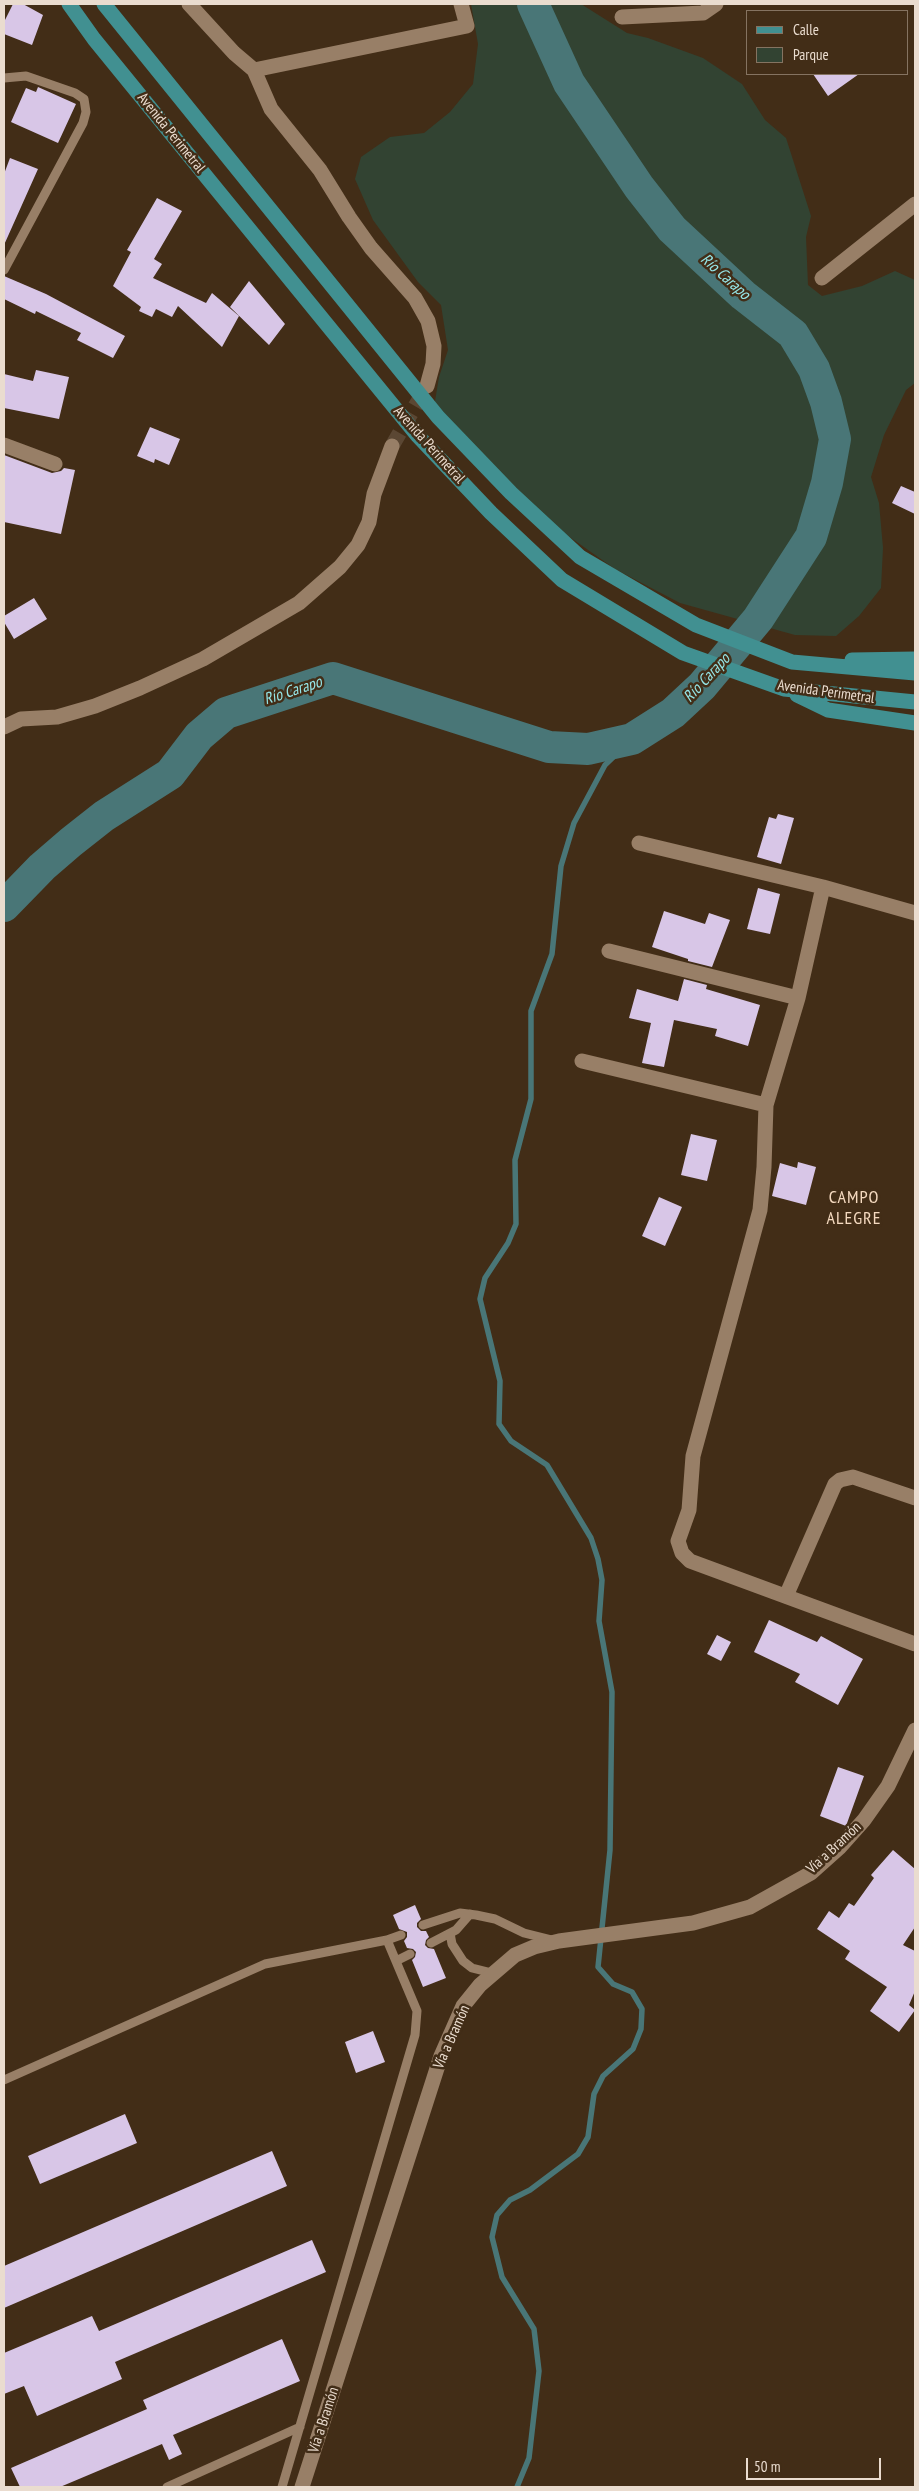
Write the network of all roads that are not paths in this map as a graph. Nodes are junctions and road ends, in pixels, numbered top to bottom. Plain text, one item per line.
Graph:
1 (68, 4) edge
2 (104, 4) edge
3 (189, 4) edge
4 (461, 4) edge
5 (716, 4) edge
6 (622, 17) dead end
7 (254, 70) junction
8 (4, 78) edge
9 (915, 204) edge
10 (4, 270) edge
11 (822, 278) dead end
12 (427, 386) tunnel mouth
13 (4, 445) edge
14 (392, 446) tunnel mouth
15 (55, 464) dead end
16 (915, 658) edge
17 (792, 662) junction
18 (915, 673) edge
19 (784, 689) junction
20 (915, 702) edge
21 (915, 723) edge
22 (4, 727) edge
23 (638, 843) dead end
24 (823, 887) junction
25 (915, 913) edge
26 (609, 951) dead end
27 (798, 998) junction
28 (582, 1060) dead end
29 (766, 1105) junction
30 (915, 1498) edge
31 (786, 1596) junction
32 (915, 1644) edge
33 (915, 1730) edge
34 (470, 1914) junction
35 (423, 1925) dead end
36 (450, 1933) junction
37 (401, 1935) dead end
38 (388, 1940) junction
39 (559, 1941) junction
40 (431, 1943) dead end
41 (410, 1954) dead end
42 (396, 1961) junction
43 (492, 1973) junction
44 (4, 2080) edge
45 (300, 2427) junction
46 (167, 2487) edge
47 (282, 2487) edge
48 (302, 2487) edge

1 - 19 main road, Avenida Perimetral
2 - 17 main road, Avenida Perimetral
3 - 7 street
4 - 7 street
5 - 6 street
7 - 12 street
8 - 10 lane
9 - 11 street
13 - 15 street
14 - 22 street
16 - 17 main road
17 - 18 main road, Avenida Perimetral
19 - 20 main road, Avenida Perimetral
19 - 21 main road
23 - 24 street
24 - 25 street
24 - 27 street
26 - 27 street
27 - 29 street
28 - 29 street
29 - 31 street
30 - 31 street
31 - 32 street
33 - 39 street, Vía a Bramón
34 - 35 lane
34 - 36 lane
34 - 39 lane
36 - 40 lane
36 - 43 lane
37 - 38 lane
38 - 42 lane
38 - 44 lane
39 - 43 street, Vía a Bramón
41 - 42 lane
42 - 45 lane
43 - 48 street, Vía a Bramón
45 - 46 lane
45 - 47 lane

